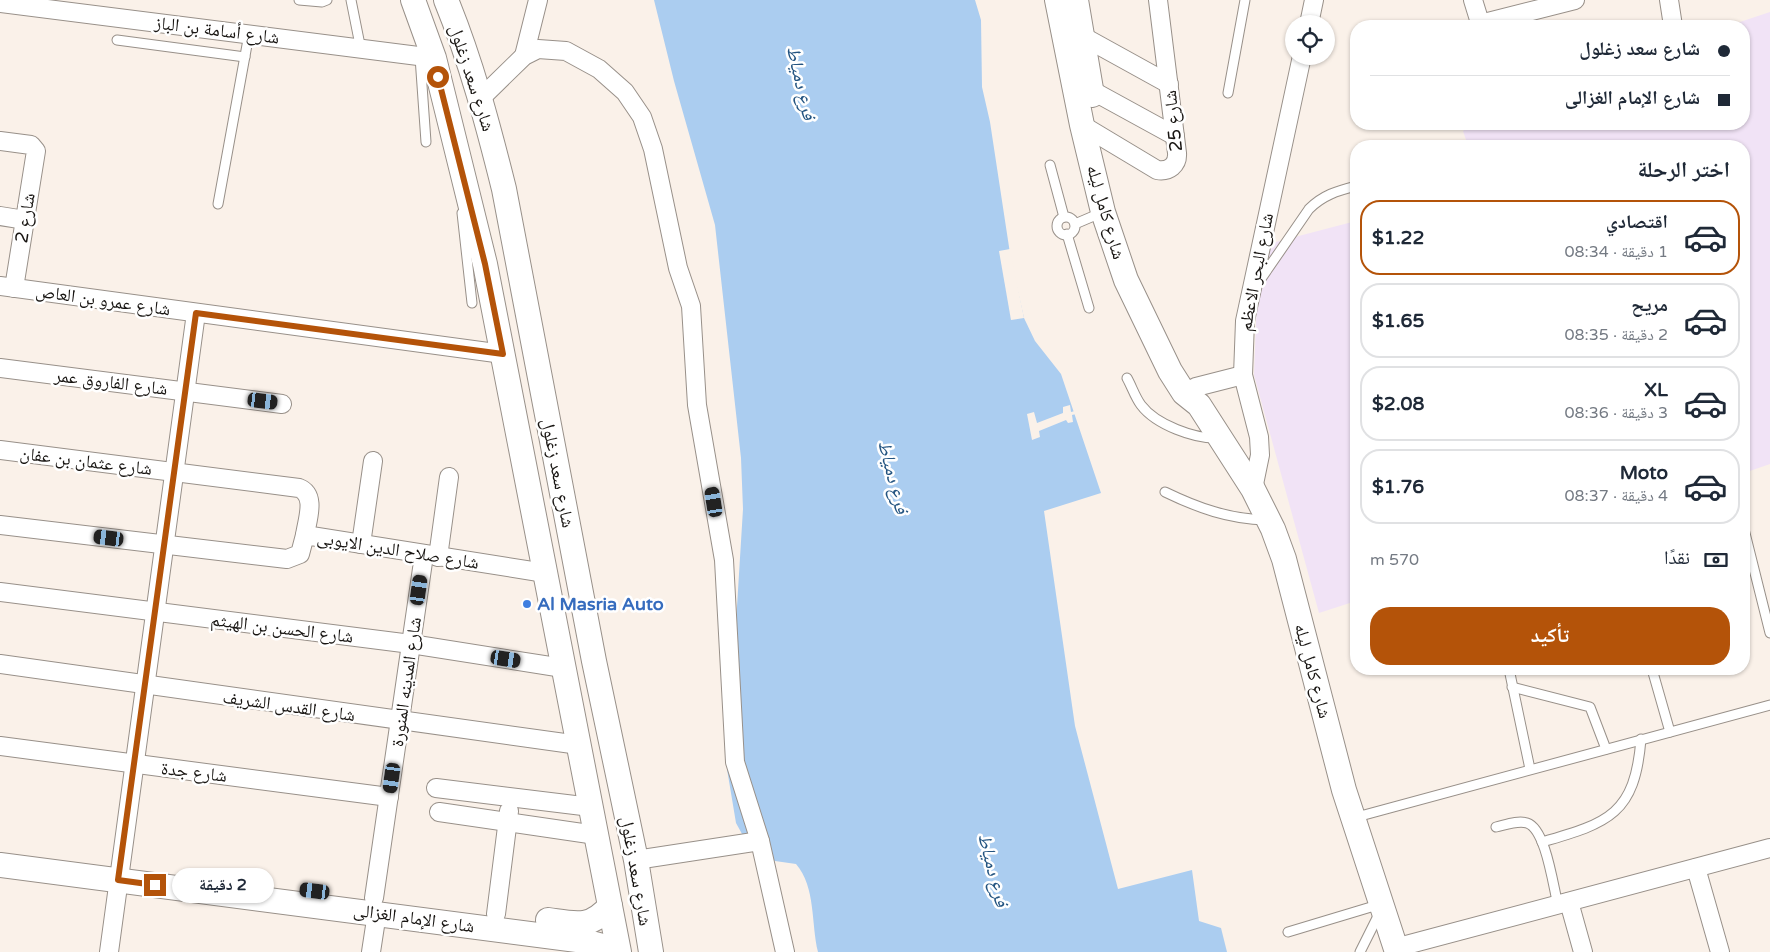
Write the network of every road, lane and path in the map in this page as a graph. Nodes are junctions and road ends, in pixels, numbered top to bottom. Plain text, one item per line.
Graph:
1 (299, 0) edge
2 (327, 0) edge
3 (352, 0) edge
4 (413, 0) edge
5 (446, 0) edge
6 (538, 0) edge
7 (1057, 0) edge
8 (1076, 0) edge
9 (1158, 0) edge
10 (1246, 0) edge
11 (1314, 0) edge
12 (1473, 0) edge
13 (1576, 0) edge
14 (1669, 0) edge
15 (0, 3) edge
16 (1311, 15) edge
17 (1479, 20) edge
18 (1499, 20) edge
19 (1672, 20) edge
20 (249, 34) junction
21 (1082, 36) junction
22 (117, 40) dead end
23 (361, 50) junction
24 (524, 56) junction
25 (245, 57) junction
26 (427, 58) junction
27 (1300, 65) edge
28 (1169, 84) junction
29 (1091, 90) junction
30 (1228, 93) dead end
31 (480, 99) junction
32 (1091, 130) junction
33 (1175, 136) junction
34 (0, 141) edge
35 (426, 142) dead end
36 (1050, 165) dead end
37 (1350, 188) edge
38 (218, 204) dead end
39 (1111, 209) junction
40 (471, 210) junction
41 (0, 216) edge
42 (1064, 218) junction
43 (25, 220) junction
44 (1075, 224) junction
45 (1067, 234) junction
46 (7, 287) edge
47 (1249, 296) junction
48 (472, 303) dead end
49 (1089, 308) dead end
50 (196, 313) junction
51 (503, 354) junction
52 (0, 368) edge
53 (1243, 375) junction
54 (1127, 378) dead end
55 (185, 391) junction
56 (1193, 394) junction
57 (282, 404) dead end
58 (1221, 438) junction
59 (0, 450) edge
60 (373, 462) dead end
61 (557, 467) junction
62 (174, 472) junction
63 (449, 477) dead end
64 (1253, 489) junction
65 (1165, 492) dead end
66 (531, 496) junction
67 (565, 511) junction
68 (1269, 520) junction
69 (0, 525) edge
70 (305, 535) junction
71 (361, 544) junction
72 (164, 545) junction
73 (1750, 553) edge
74 (431, 556) junction
75 (545, 573) junction
76 (0, 592) edge
77 (154, 611) junction
78 (1770, 633) edge
79 (411, 644) junction
80 (0, 664) edge
81 (563, 668) junction
82 (1510, 675) edge
83 (1654, 675) edge
84 (144, 685) junction
85 (1512, 687) junction
86 (1770, 705) edge
87 (400, 722) junction
88 (1670, 732) junction
89 (1641, 739) junction
90 (579, 745) junction
91 (0, 746) edge
92 (1606, 749) junction
93 (134, 764) junction
94 (1530, 769) junction
95 (436, 788) dead end
96 (389, 797) junction
97 (511, 798) junction
98 (591, 807) junction
99 (439, 812) dead end
100 (1353, 818) junction
101 (508, 822) junction
102 (1496, 827) dead end
103 (596, 834) junction
104 (760, 841) junction
105 (1542, 842) junction
106 (1770, 848) edge
107 (0, 852) edge
108 (636, 860) junction
109 (0, 865) edge
110 (1696, 868) junction
111 (119, 873) junction
112 (1563, 903) junction
113 (375, 906) junction
114 (610, 906) junction
115 (1381, 906) junction
116 (496, 914) junction
117 (1288, 932) dead end
118 (1396, 950) edge
119 (618, 951) edge
120 (109, 952) edge
121 (371, 952) edge
122 (651, 952) edge
123 (785, 952) edge
124 (1360, 952) edge
125 (1583, 952) edge
126 (1720, 952) edge

1 - 2 lane
3 - 23 lane
4 - 26 main road, شارع سعد زغلول
5 - 31 main road, شارع سعد زغلول
6 - 24 street
7 - 32 main road, شارع كامل ليله
8 - 21 main road, شارع كامل ليله
9 - 28 street, شارع 25
10 - 30 lane
11 - 16 street
12 - 17 street
13 - 18 street
14 - 19 street
15 - 20 street, شارع أسامة بن الباز
20 - 23 street, شارع أسامة بن الباز
20 - 25 lane
21 - 28 street
21 - 29 main road, شارع كامل ليله
22 - 25 lane
23 - 26 street, شارع أسامة بن الباز
24 - 31 street
24 - 104 street
25 - 38 lane
26 - 35 lane
26 - 40 main road, شارع سعد زغلول
27 - 47 street, شارع البحر الاعظم
28 - 33 street, شارع 25
29 - 32 main road, شارع كامل ليله
29 - 33 street
31 - 61 main road, شارع سعد زغلول
32 - 33 street, شارع 25
32 - 39 main road, شارع كامل ليله
34 - 43 street, شارع 2
36 - 42 lane
37 - 47 lane
39 - 44 lane
39 - 56 main road, شارع كامل ليله
40 - 48 lane
40 - 51 main road, شارع سعد زغلول
41 - 43 street
42 - 44 lane
42 - 45 lane
43 - 46 street, شارع 2
44 - 45 lane
45 - 49 lane
46 - 50 street, شارع عمرو بن العاص
47 - 53 street, شارع البحر الاعظم
50 - 51 street, شارع عمرو بن العاص
50 - 55 street
51 - 66 main road, شارع سعد زغلول
52 - 55 street, شارع الفاروق عمر
53 - 56 street
53 - 64 street, شارع البحر الاعظم
54 - 58 lane
55 - 57 street, شارع الفاروق عمر
55 - 62 street
56 - 58 main road, شارع كامل ليله
58 - 64 main road, شارع كامل ليله
59 - 62 street, شارع عثمان بن عفان
60 - 71 street
61 - 66 main road
61 - 67 main road, شارع سعد زغلول
62 - 70 street, شارع عثمان بن عفان
62 - 72 street
63 - 74 street, شارع المدينه المنورة
64 - 68 main road, شارع كامل ليله
65 - 68 lane
66 - 67 main road
66 - 75 main road, شارع سعد زغلول
67 - 108 main road, شارع سعد زغلول
68 - 100 main road, شارع كامل ليله
69 - 72 street, شارع صلاح الدين الايوبى
70 - 71 street, شارع صلاح الدين الايوبى
70 - 72 street, شارع صلاح الدين الايوبى
71 - 74 street, شارع صلاح الدين الايوبى
72 - 77 street
73 - 78 lane
74 - 75 street, شارع صلاح الدين الايوبى
74 - 79 street, شارع المدينه المنورة
75 - 81 main road, شارع سعد زغلول
76 - 77 street, شارع الحسن بن الهيثم
77 - 79 street, شارع الحسن بن الهيثم
77 - 84 street
79 - 81 street, شارع الحسن بن الهيثم
79 - 87 street, شارع المدينه المنورة
80 - 84 street, شارع القدس الشريف
81 - 90 main road, شارع سعد زغلول
82 - 85 lane
83 - 88 lane
84 - 87 street, شارع القدس الشريف
84 - 93 street
85 - 92 lane
85 - 94 lane
86 - 88 lane
87 - 90 street, شارع القدس الشريف
87 - 96 street, شارع المدينه المنورة
88 - 89 lane
89 - 92 lane
89 - 105 lane
90 - 98 main road, شارع سعد زغلول
91 - 93 street, شارع جدة
92 - 94 lane
93 - 96 street, شارع جدة
93 - 111 street
94 - 100 lane
95 - 97 street
96 - 113 street, شارع المدينه المنورة
97 - 98 street
97 - 101 street
98 - 103 main road, شارع سعد زغلول
99 - 101 street
100 - 115 main road, شارع كامل ليله
101 - 103 street
101 - 116 street
102 - 105 lane
103 - 114 main road, شارع سعد زغلول
104 - 108 street
104 - 123 street
105 - 112 lane
106 - 110 street
107 - 111 main road, شارع الإمام الغزالى
108 - 122 main road, شارع سعد زغلول
109 - 111 main road, شارع الإمام الغزالى
110 - 112 street
110 - 126 street
111 - 113 main road, شارع الإمام الغزالى
111 - 120 street
112 - 118 street
112 - 125 street
113 - 116 main road, شارع الإمام الغزالى
113 - 119 main road, شارع الإمام الغزالى
113 - 121 street, شارع المدينه المنورة
114 - 116 main road, شارع الإمام الغزالى
114 - 119 main road, شارع سعد زغلول
115 - 117 lane
115 - 118 main road, شارع كامل ليله
115 - 124 lane

